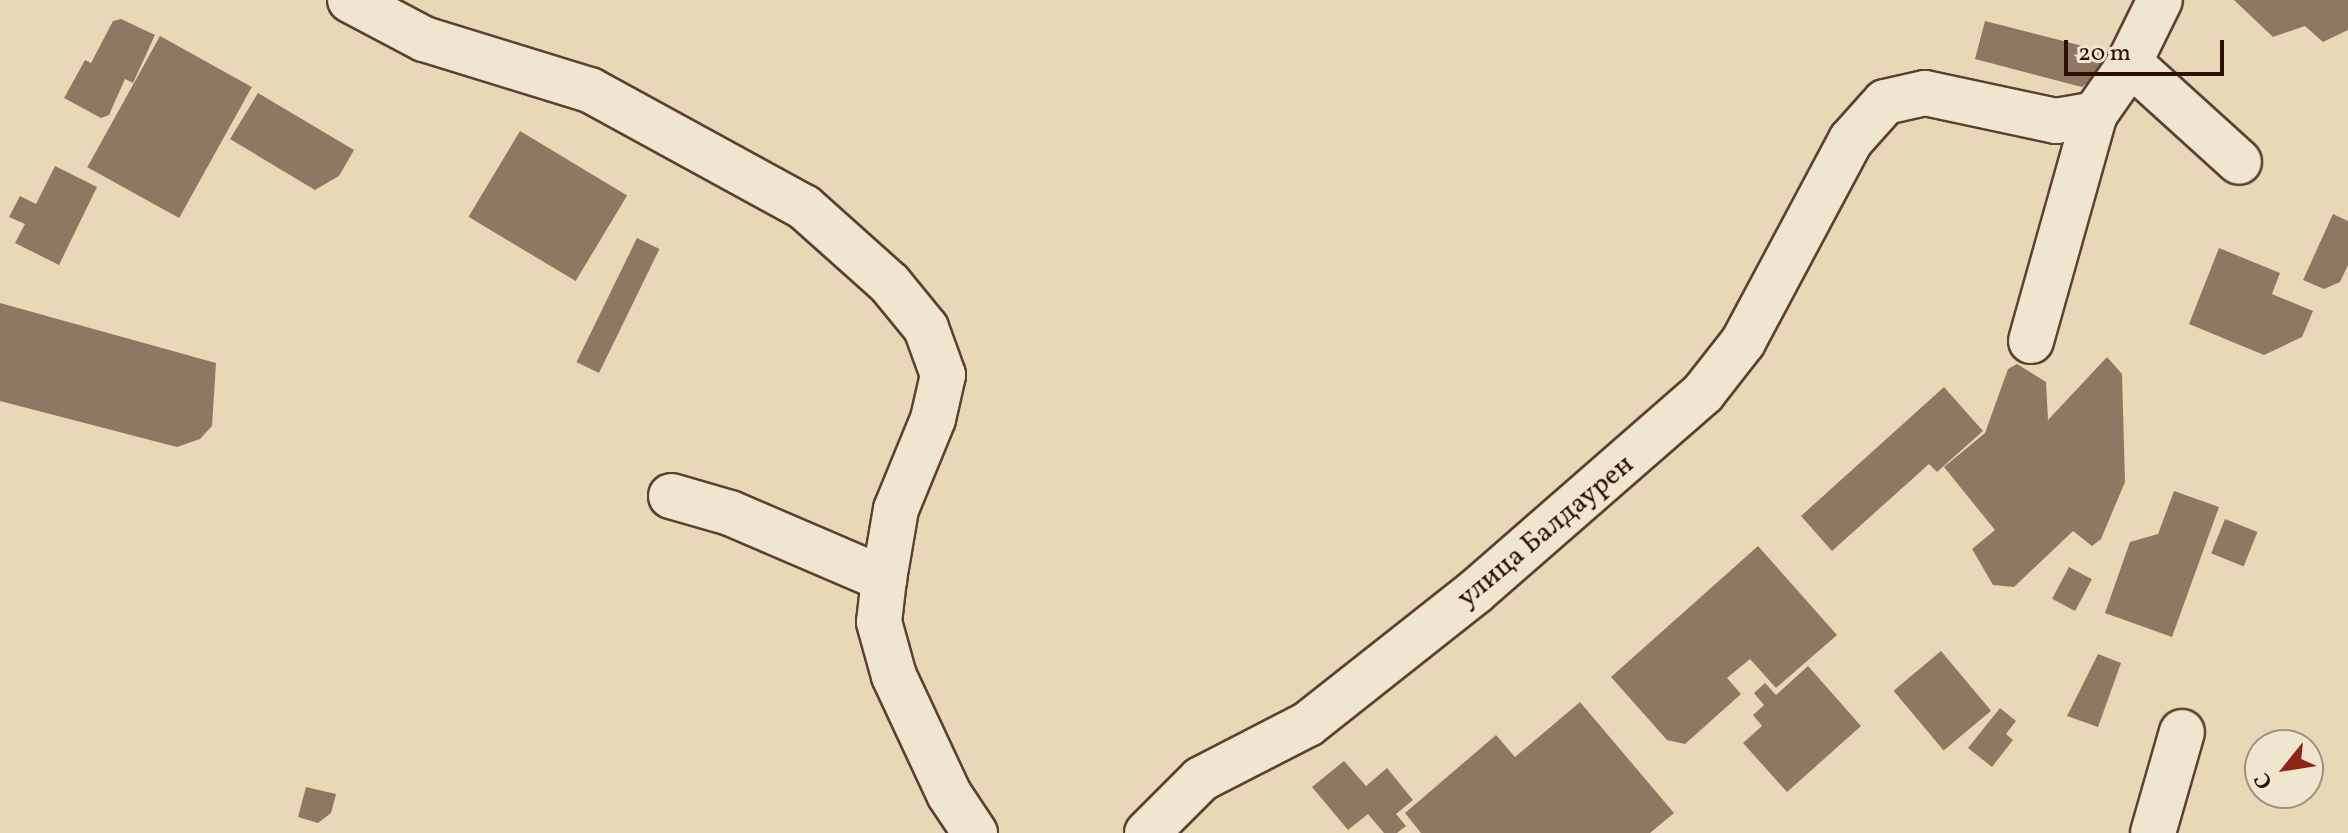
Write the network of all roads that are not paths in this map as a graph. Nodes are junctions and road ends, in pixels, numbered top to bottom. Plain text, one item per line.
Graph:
1 (350, 0) edge
2 (2160, 0) edge
3 (2130, 63) junction
4 (2095, 114) junction
5 (2239, 162) dead end
6 (2031, 341) dead end
7 (671, 496) dead end
8 (884, 579) junction
9 (2182, 732) dead end
10 (975, 833) edge
11 (1147, 833) edge
12 (2153, 833) edge

1 - 8 street
2 - 3 street
3 - 4 street
3 - 5 street
4 - 6 street
4 - 11 street, улица Балдаурен
7 - 8 street
8 - 10 street
9 - 12 street

